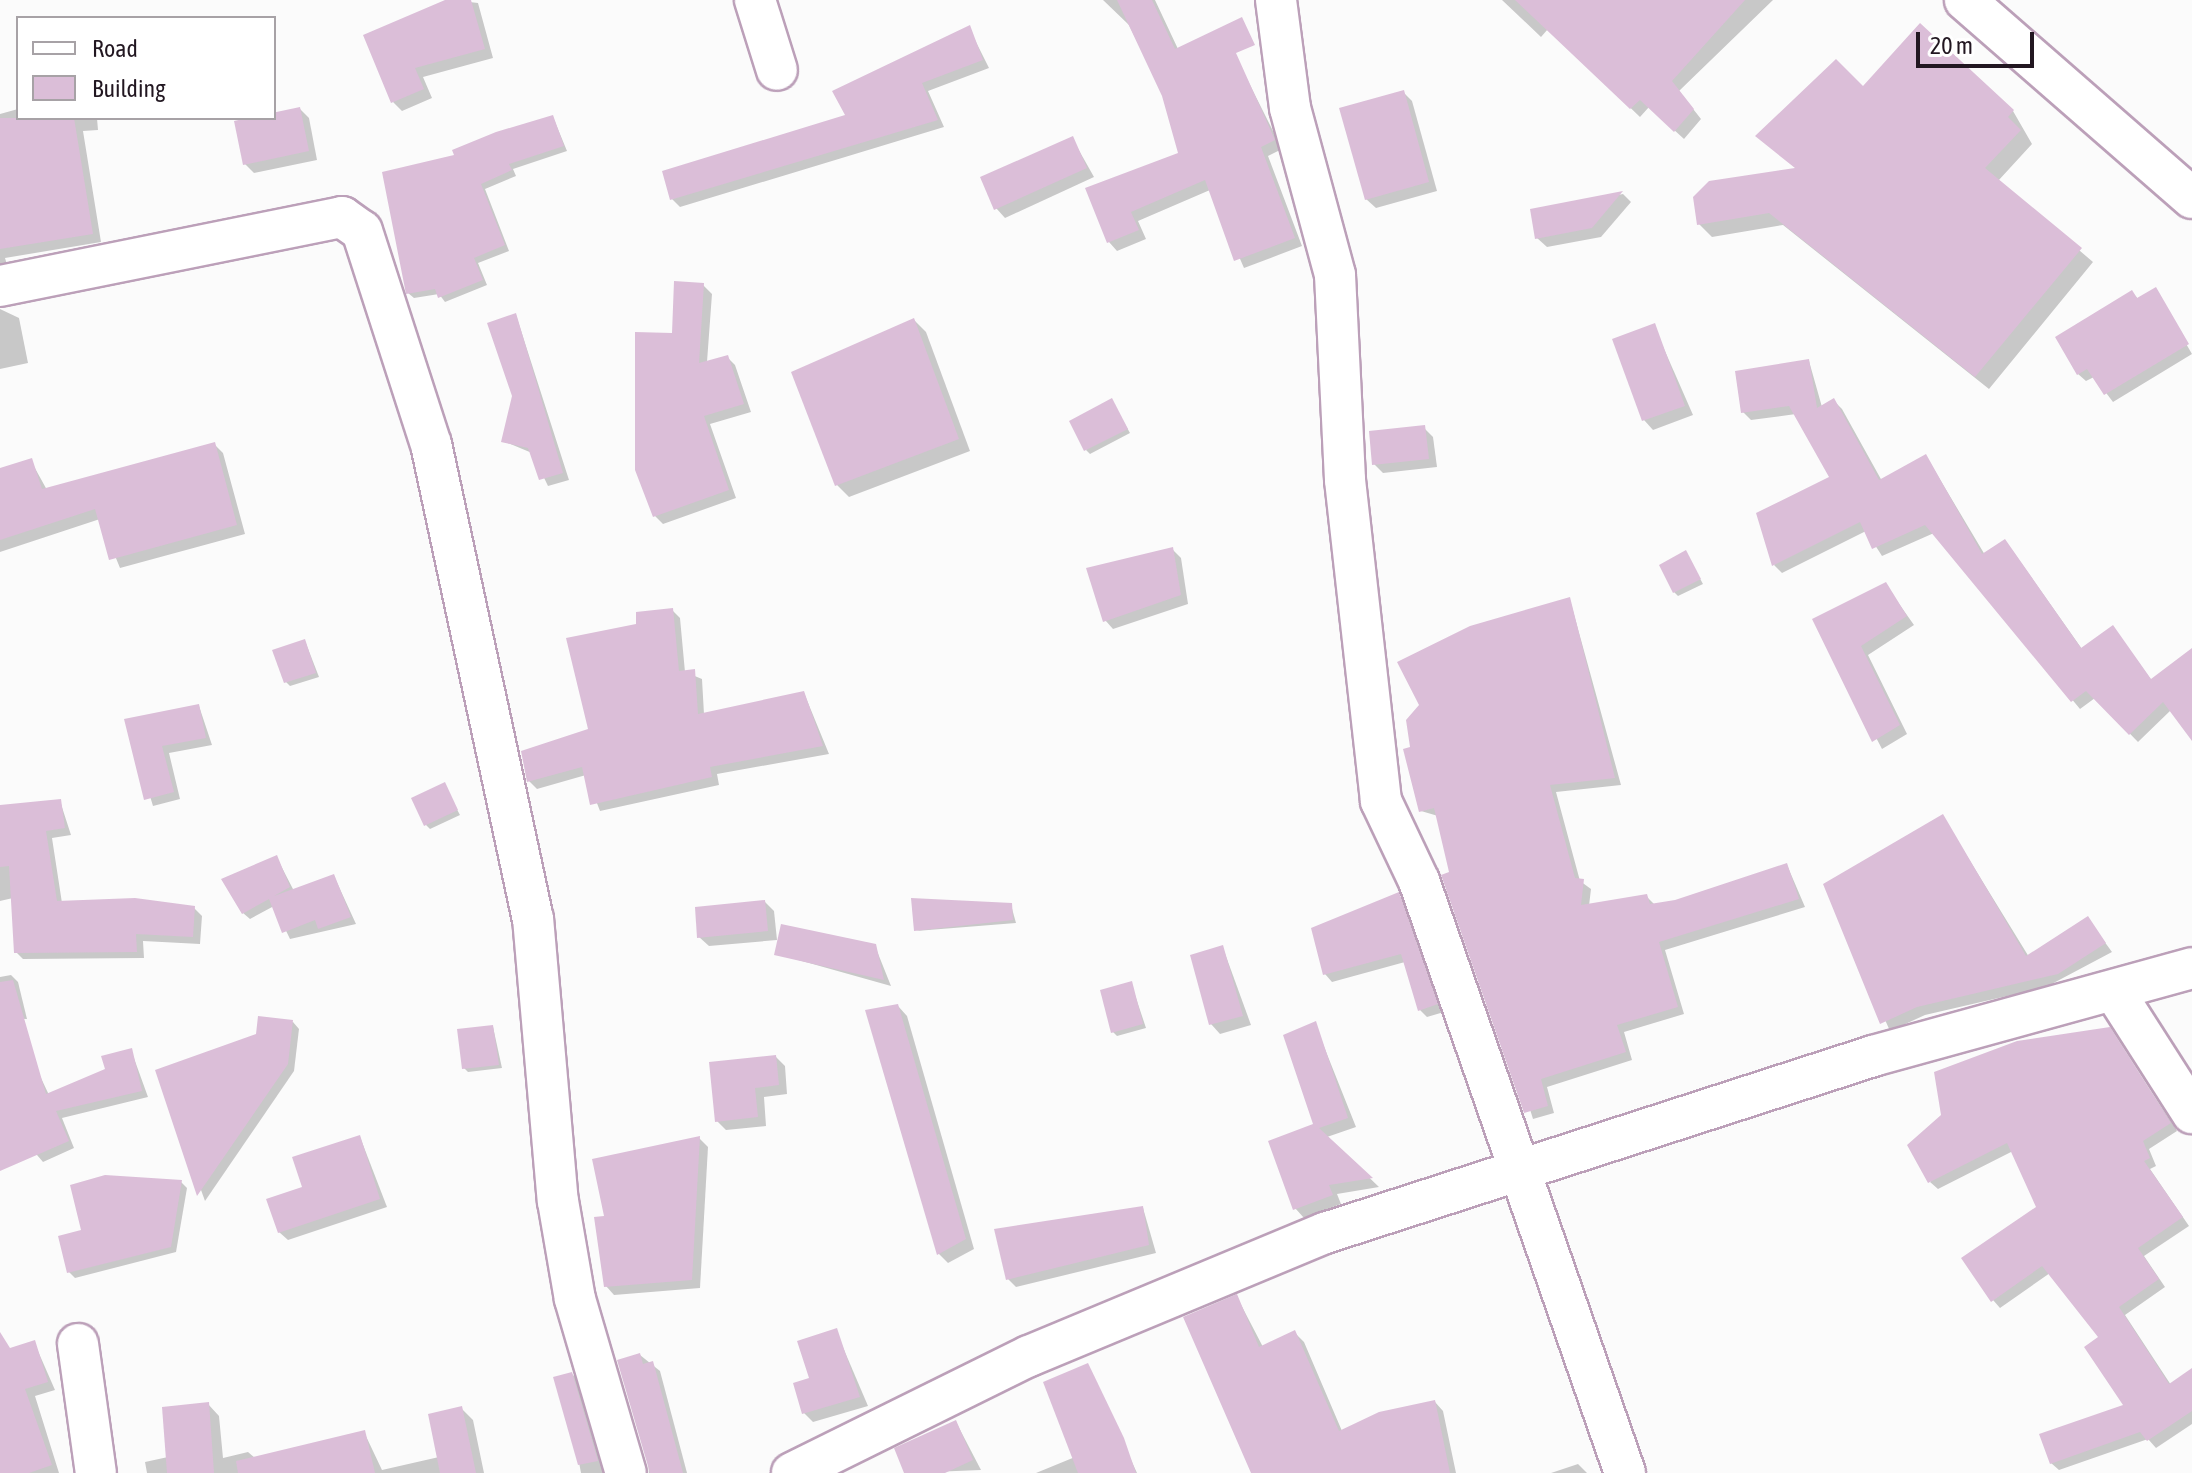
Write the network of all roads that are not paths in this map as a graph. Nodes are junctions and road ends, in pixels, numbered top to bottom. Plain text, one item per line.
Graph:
1 (755, 0) edge
2 (1276, 0) edge
3 (1965, 0) edge
4 (777, 70) dead end
5 (2192, 198) edge
6 (0, 286) edge
7 (2192, 968) edge
8 (2114, 991) junction
9 (2192, 1113) edge
10 (1520, 1174) junction
11 (78, 1344) dead end
12 (96, 1473) edge
13 (626, 1473) edge
14 (792, 1473) edge
15 (1625, 1473) edge

1 - 4 street
2 - 10 street
3 - 5 street
6 - 13 street
7 - 8 street
8 - 9 street
8 - 10 street
10 - 14 street
10 - 15 street
11 - 12 street

